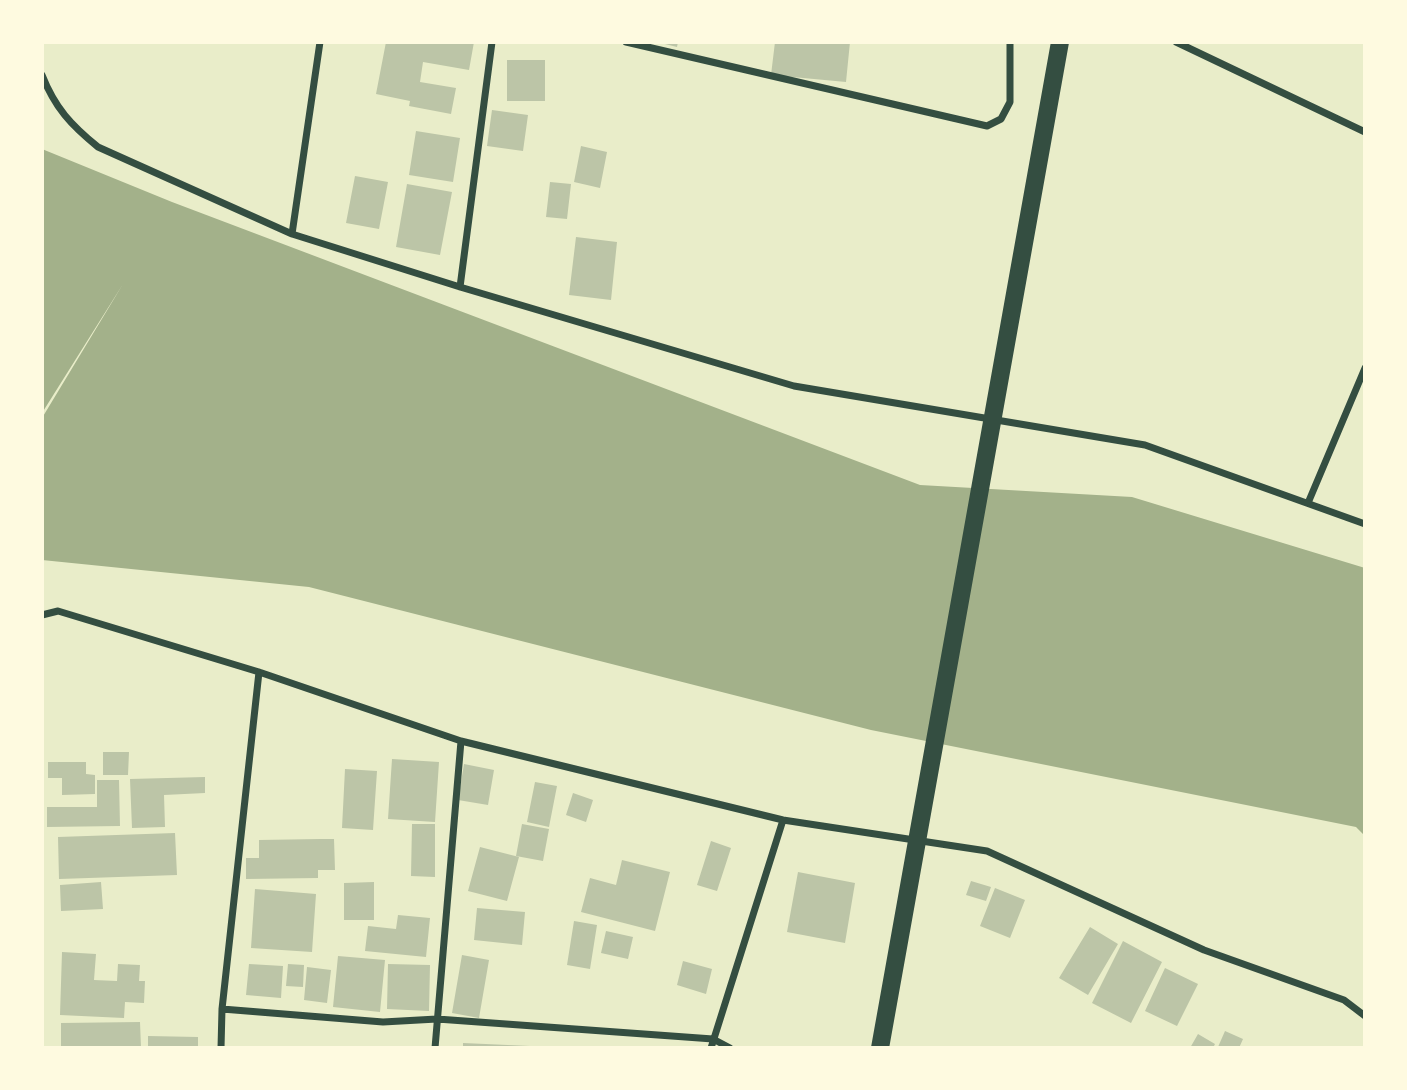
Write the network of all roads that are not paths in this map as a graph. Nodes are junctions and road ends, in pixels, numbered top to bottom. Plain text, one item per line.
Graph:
1 (320, 42) edge
2 (492, 42) edge
3 (626, 42) edge
4 (1010, 42) edge
5 (1060, 42) edge
6 (1176, 42) edge
7 (42, 75) edge
8 (1365, 132) edge
9 (292, 234) junction
10 (460, 287) junction
11 (1365, 368) edge
12 (1356, 391) junction
13 (1365, 395) edge
14 (1308, 503) junction
15 (1365, 524) edge
16 (42, 615) edge
17 (259, 672) junction
18 (461, 741) junction
19 (783, 820) junction
20 (222, 1009) junction
21 (1365, 1016) edge
22 (437, 1019) junction
23 (712, 1044) edge
24 (221, 1048) edge
25 (435, 1048) edge
26 (730, 1048) edge
27 (880, 1048) edge

1 - 9 street
2 - 10 street
3 - 4 street
5 - 27 highway
6 - 8 street
7 - 9 street
9 - 10 street
10 - 14 street
11 - 12 street
12 - 13 street
12 - 14 street
14 - 15 street
16 - 17 street
17 - 18 street
17 - 20 street
18 - 19 street
18 - 22 street
19 - 21 street
19 - 23 street
20 - 22 street
20 - 24 street
22 - 23 street
22 - 25 street
23 - 26 street

